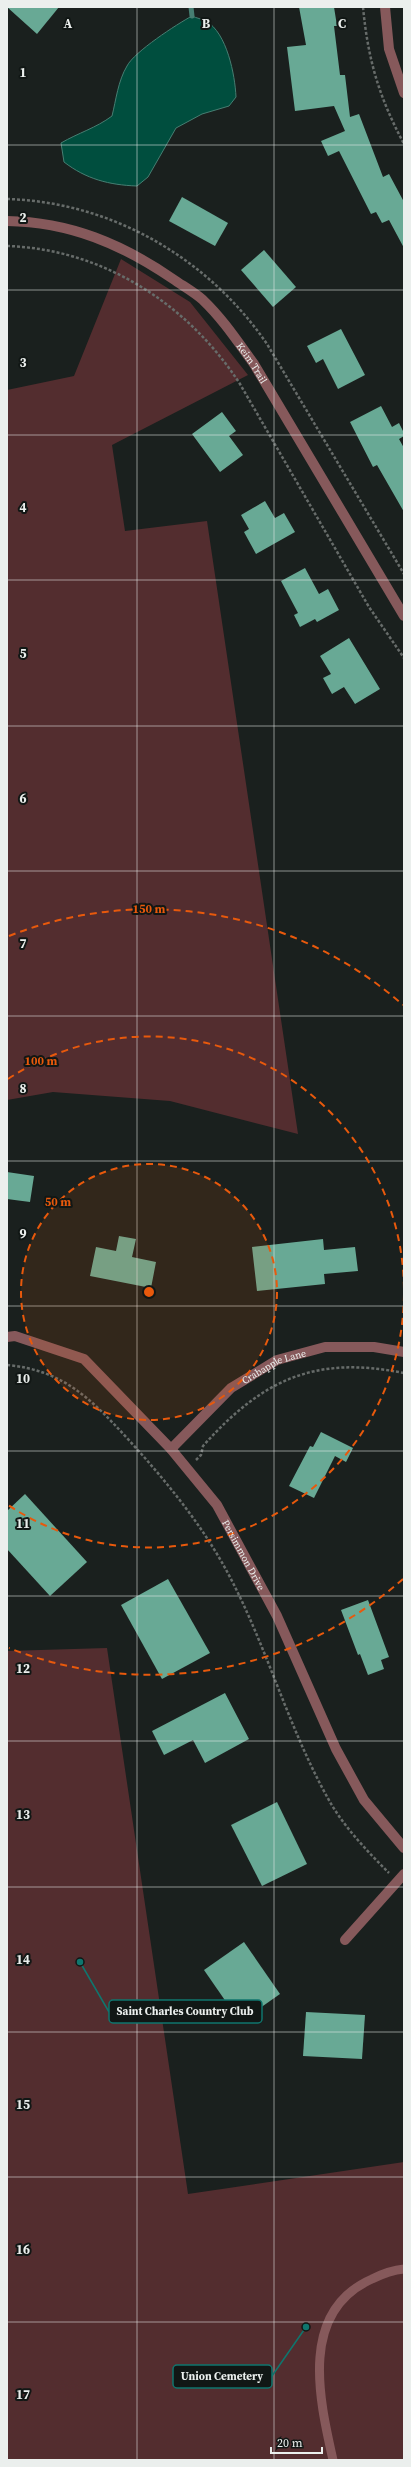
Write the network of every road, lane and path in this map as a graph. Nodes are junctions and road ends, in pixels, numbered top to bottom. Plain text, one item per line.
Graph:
1 (363, 7) edge
2 (385, 7) edge
3 (404, 93) edge
4 (404, 144) edge
5 (7, 221) edge
6 (7, 246) edge
7 (404, 616) edge
8 (404, 658) edge
9 (7, 1337) edge
10 (404, 1352) edge
11 (7, 1365) edge
12 (404, 1372) edge
13 (171, 1449) junction
14 (196, 1461) dead end
15 (404, 1848) edge
16 (401, 1878) edge
17 (345, 1940) dead end
18 (404, 2269) edge
19 (333, 2460) edge

1 - 4 path
2 - 3 street
5 - 7 street, Keim Trail
6 - 8 path
9 - 13 street, Persimmon Drive
10 - 13 street, Crabapple Lane
11 - 16 path
12 - 14 path
13 - 15 street, Persimmon Drive
16 - 17 street
18 - 19 lane

